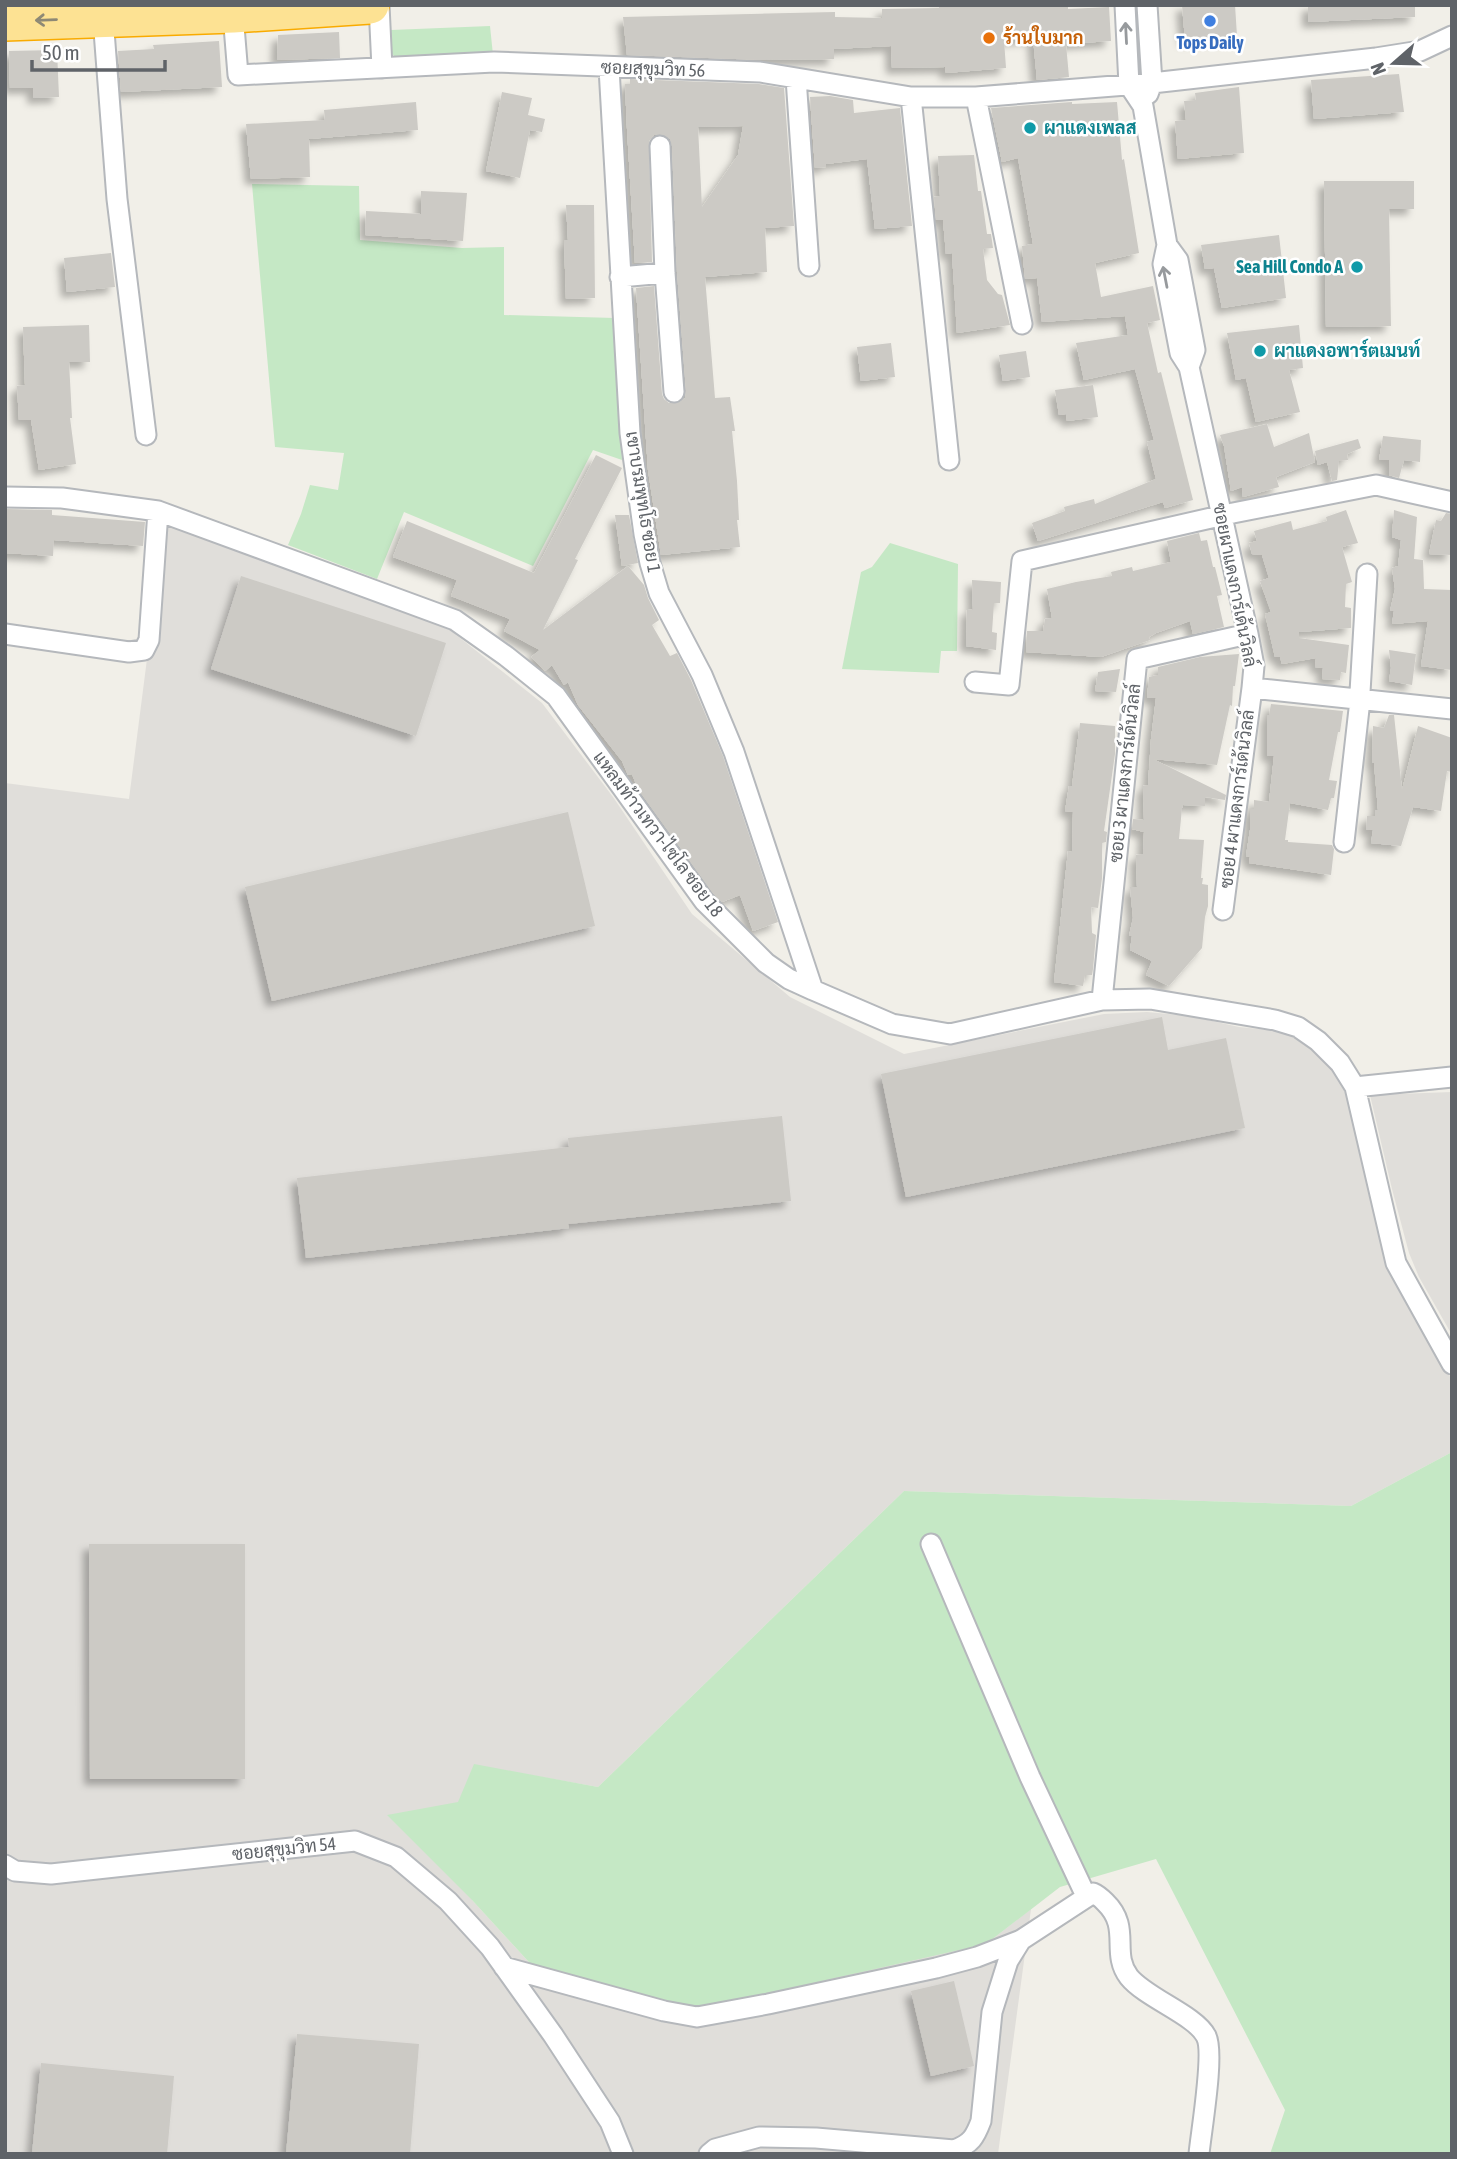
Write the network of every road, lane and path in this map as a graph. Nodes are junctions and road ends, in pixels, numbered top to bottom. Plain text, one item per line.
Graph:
1 (370, 5) edge
2 (379, 5) edge
3 (1125, 5) edge
4 (1147, 5) edge
5 (233, 13) junction
6 (103, 18) junction
7 (5, 22) edge
8 (1452, 36) edge
9 (382, 68) junction
10 (609, 68) junction
11 (796, 78) junction
12 (1152, 83) junction
13 (1129, 85) junction
14 (911, 97) junction
15 (976, 97) junction
16 (1143, 106) junction
17 (660, 146) dead end
18 (809, 266) dead end
19 (664, 273) junction
20 (620, 276) junction
21 (1022, 324) dead end
22 (674, 392) dead end
23 (146, 435) dead end
24 (949, 460) dead end
25 (5, 497) edge
26 (1452, 502) edge
27 (158, 511) junction
28 (1222, 516) junction
29 (1367, 574) dead end
30 (5, 634) edge
31 (1248, 634) junction
32 (975, 682) dead end
33 (1252, 688) junction
34 (1359, 698) junction
35 (1452, 709) edge
36 (1344, 842) dead end
37 (1223, 910) dead end
38 (813, 990) junction
39 (1102, 1000) junction
40 (1452, 1077) edge
41 (1355, 1087) junction
42 (1452, 1364) edge
43 (931, 1544) dead end
44 (5, 1865) edge
45 (1086, 1896) junction
46 (1021, 1940) junction
47 (505, 1967) junction
48 (623, 2154) edge
49 (709, 2154) edge
50 (1199, 2154) edge

1 - 5 highway
2 - 9 street
13 -> 3 street
4 - 12 street
5 - 6 highway
5 - 9 street, ซอยสุขุมวิท 56
6 -> 7 highway
6 - 23 street
8 - 12 street, ซอยสุขุมวิท 56
9 - 10 street, ซอยสุขุมวิท 56
10 - 11 street, ซอยสุขุมวิท 56
10 - 20 street, เขาบรมพุทโธ ซอย 1
11 - 14 street, ซอยสุขุมวิท 56
11 - 18 street
12 - 13 street, ซอยสุขุมวิท 56
12 - 16 street
13 - 15 street, ซอยสุขุมวิท 56
13 - 16 street
14 - 15 street, ซอยสุขุมวิท 56
14 - 24 street
15 - 21 street
16 - 28 street, ซอยผาแดงการ์เด้นวิลล์
17 - 19 street
19 - 20 street
19 - 22 street
20 - 38 street, เขาบรมพุทโธ ซอย 1
25 - 27 street, แหลมท้าวเทวา-ไซโล ซอย 18
26 - 28 street
27 - 30 street
27 - 38 street, แหลมท้าวเทวา-ไซโล ซอย 18
28 - 31 street, ซอยผาแดงการ์เด้นวิลล์
28 - 32 street
29 - 34 street
31 - 33 street, ซอยผาแดงการ์เด้นวิลล์
31 - 39 street, ซอย 3 ผาแดงการ์เด้นวิลล์
33 - 34 street, ซอยผาแดงการ์เด้นวิลล์
33 - 37 street, ซอย 4 ผาแดงการ์เด้นวิลล์
34 - 35 street, ซอยผาแดงการ์เด้นวิลล์
34 - 36 street
38 - 39 street, แหลมท้าวเทวา-ไซโล ซอย 18
39 - 41 street, แหลมท้าวเทวา-ไซโล ซอย 18
40 - 41 street
41 - 42 street, แหลมท้าวเทวา-ไซโล ซอย 18
43 - 45 street
44 - 47 street, ซอยสุขุมวิท 54
45 - 46 street
45 - 50 street
46 - 47 street
46 - 49 street
47 - 48 street, ซอยสุขุมวิท 54

